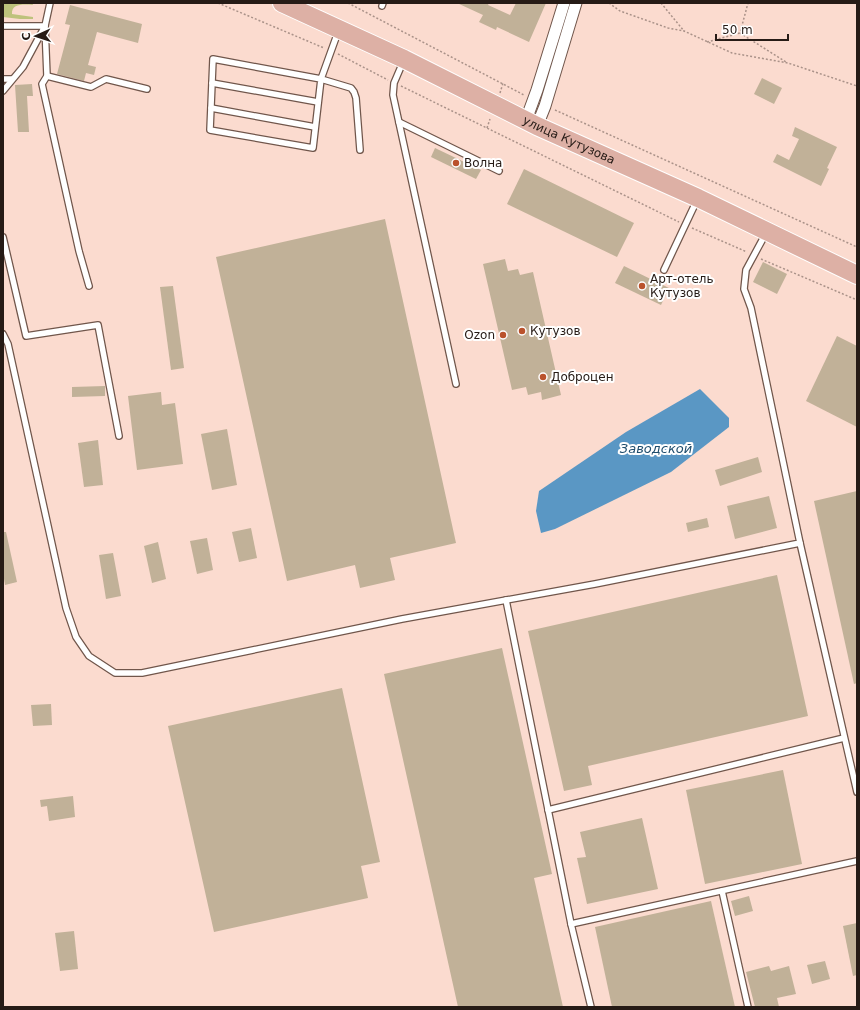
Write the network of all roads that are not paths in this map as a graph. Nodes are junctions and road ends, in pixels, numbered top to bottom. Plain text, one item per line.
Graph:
1 (50, 3) edge
2 (282, 3) edge
3 (564, 3) edge
4 (576, 3) edge
5 (3, 26) edge
6 (44, 26) junction
7 (339, 29) junction
8 (404, 59) junction
9 (47, 76) junction
10 (3, 79) edge
11 (12, 79) junction
12 (321, 79) junction
13 (212, 83) junction
14 (146, 89) dead end
15 (3, 91) edge
16 (318, 102) junction
17 (211, 108) junction
18 (399, 122) junction
19 (532, 123) junction
20 (315, 127) junction
21 (360, 150) dead end
22 (499, 171) dead end
23 (698, 198) junction
24 (767, 231) junction
25 (3, 238) edge
26 (664, 270) dead end
27 (857, 275) edge
28 (89, 286) dead end
29 (3, 334) edge
30 (456, 384) dead end
31 (119, 436) dead end
32 (800, 543) junction
33 (506, 600) junction
34 (844, 738) junction
35 (857, 792) edge
36 (548, 810) junction
37 (857, 861) edge
38 (722, 891) junction
39 (571, 924) junction
40 (591, 1007) edge
41 (748, 1007) edge

1 - 6 lane
2 - 7 main road, улица Кутузова
3 - 19 street
4 - 19 street
5 - 6 lane
6 - 9 lane
6 - 11 lane
7 - 8 main road, улица Кутузова
7 - 12 lane
8 - 18 lane
8 - 19 main road, улица Кутузова
9 - 14 lane
9 - 28 lane
10 - 11 lane
11 - 15 lane
12 - 13 lane
12 - 16 lane
12 - 21 lane
13 - 16 lane
13 - 17 lane
16 - 20 lane
17 - 20 lane
17 - 20 lane
18 - 22 lane
18 - 30 lane
19 - 23 main road, улица Кутузова
23 - 24 main road, улица Кутузова
23 - 26 lane
24 - 27 main road, улица Кутузова
24 - 32 lane
25 - 31 lane
29 - 33 lane
32 - 33 lane
32 - 34 lane
33 - 36 lane
34 - 35 lane
34 - 36 lane
36 - 39 lane
37 - 38 lane
38 - 39 lane
38 - 41 lane
39 - 40 lane

